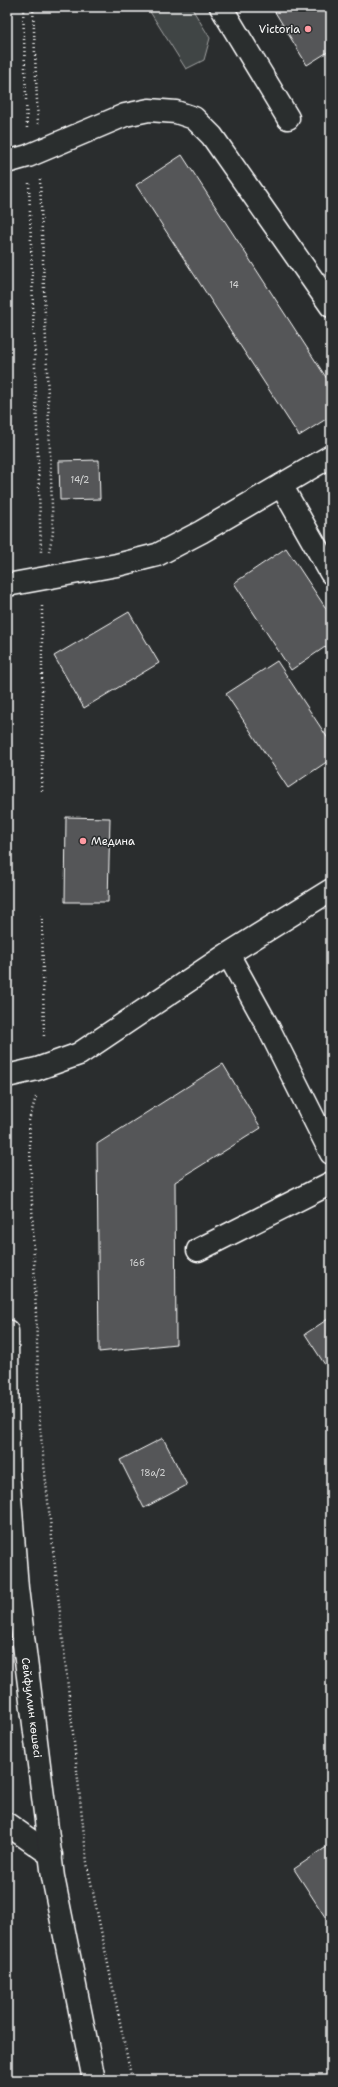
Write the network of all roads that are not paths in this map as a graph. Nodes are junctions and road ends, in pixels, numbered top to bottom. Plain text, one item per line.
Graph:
1 (221, 7) edge
2 (288, 118) dead end
3 (7, 162) edge
4 (331, 306) edge
5 (331, 456) edge
6 (280, 485) junction
7 (331, 573) edge
8 (7, 585) edge
9 (331, 890) edge
10 (228, 954) junction
11 (7, 1076) edge
12 (331, 1153) edge
13 (331, 1183) edge
14 (198, 1250) dead end
15 (7, 1331) edge
16 (12, 1590) edge
17 (7, 1824) edge
18 (51, 1855) junction
19 (94, 2080) edge

1 - 2 main road
3 - 4 main road
5 - 6 main road
6 - 7 main road
6 - 8 main road
9 - 10 main road
10 - 11 main road
10 - 12 main road
13 - 14 main road
15 - 16 main road, Сейфуллин көшесі
16 - 18 main road, Сейфуллин көшесі
17 - 18 main road
18 - 19 main road, Сейфуллин көшесі

